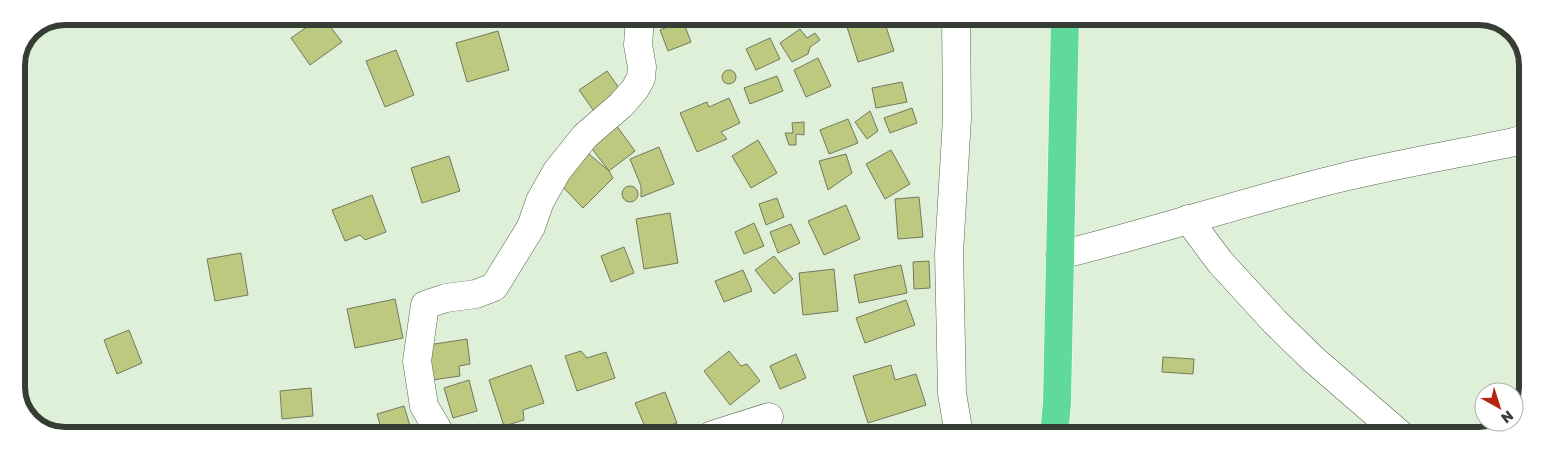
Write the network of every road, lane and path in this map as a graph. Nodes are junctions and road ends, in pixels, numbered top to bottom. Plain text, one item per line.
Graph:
1 (639, 25) edge
2 (956, 25) edge
3 (1065, 25) edge
4 (1519, 140) edge
5 (1188, 219) junction
6 (1060, 255) junction
7 (769, 417) dead end
8 (436, 427) edge
9 (737, 427) edge
10 (958, 427) edge
11 (1055, 427) edge
12 (1392, 427) edge

1 - 8 street
2 - 10 street
3 - 6 highway
4 - 5 street
5 - 6 street
5 - 12 street
6 - 11 highway
7 - 9 street

